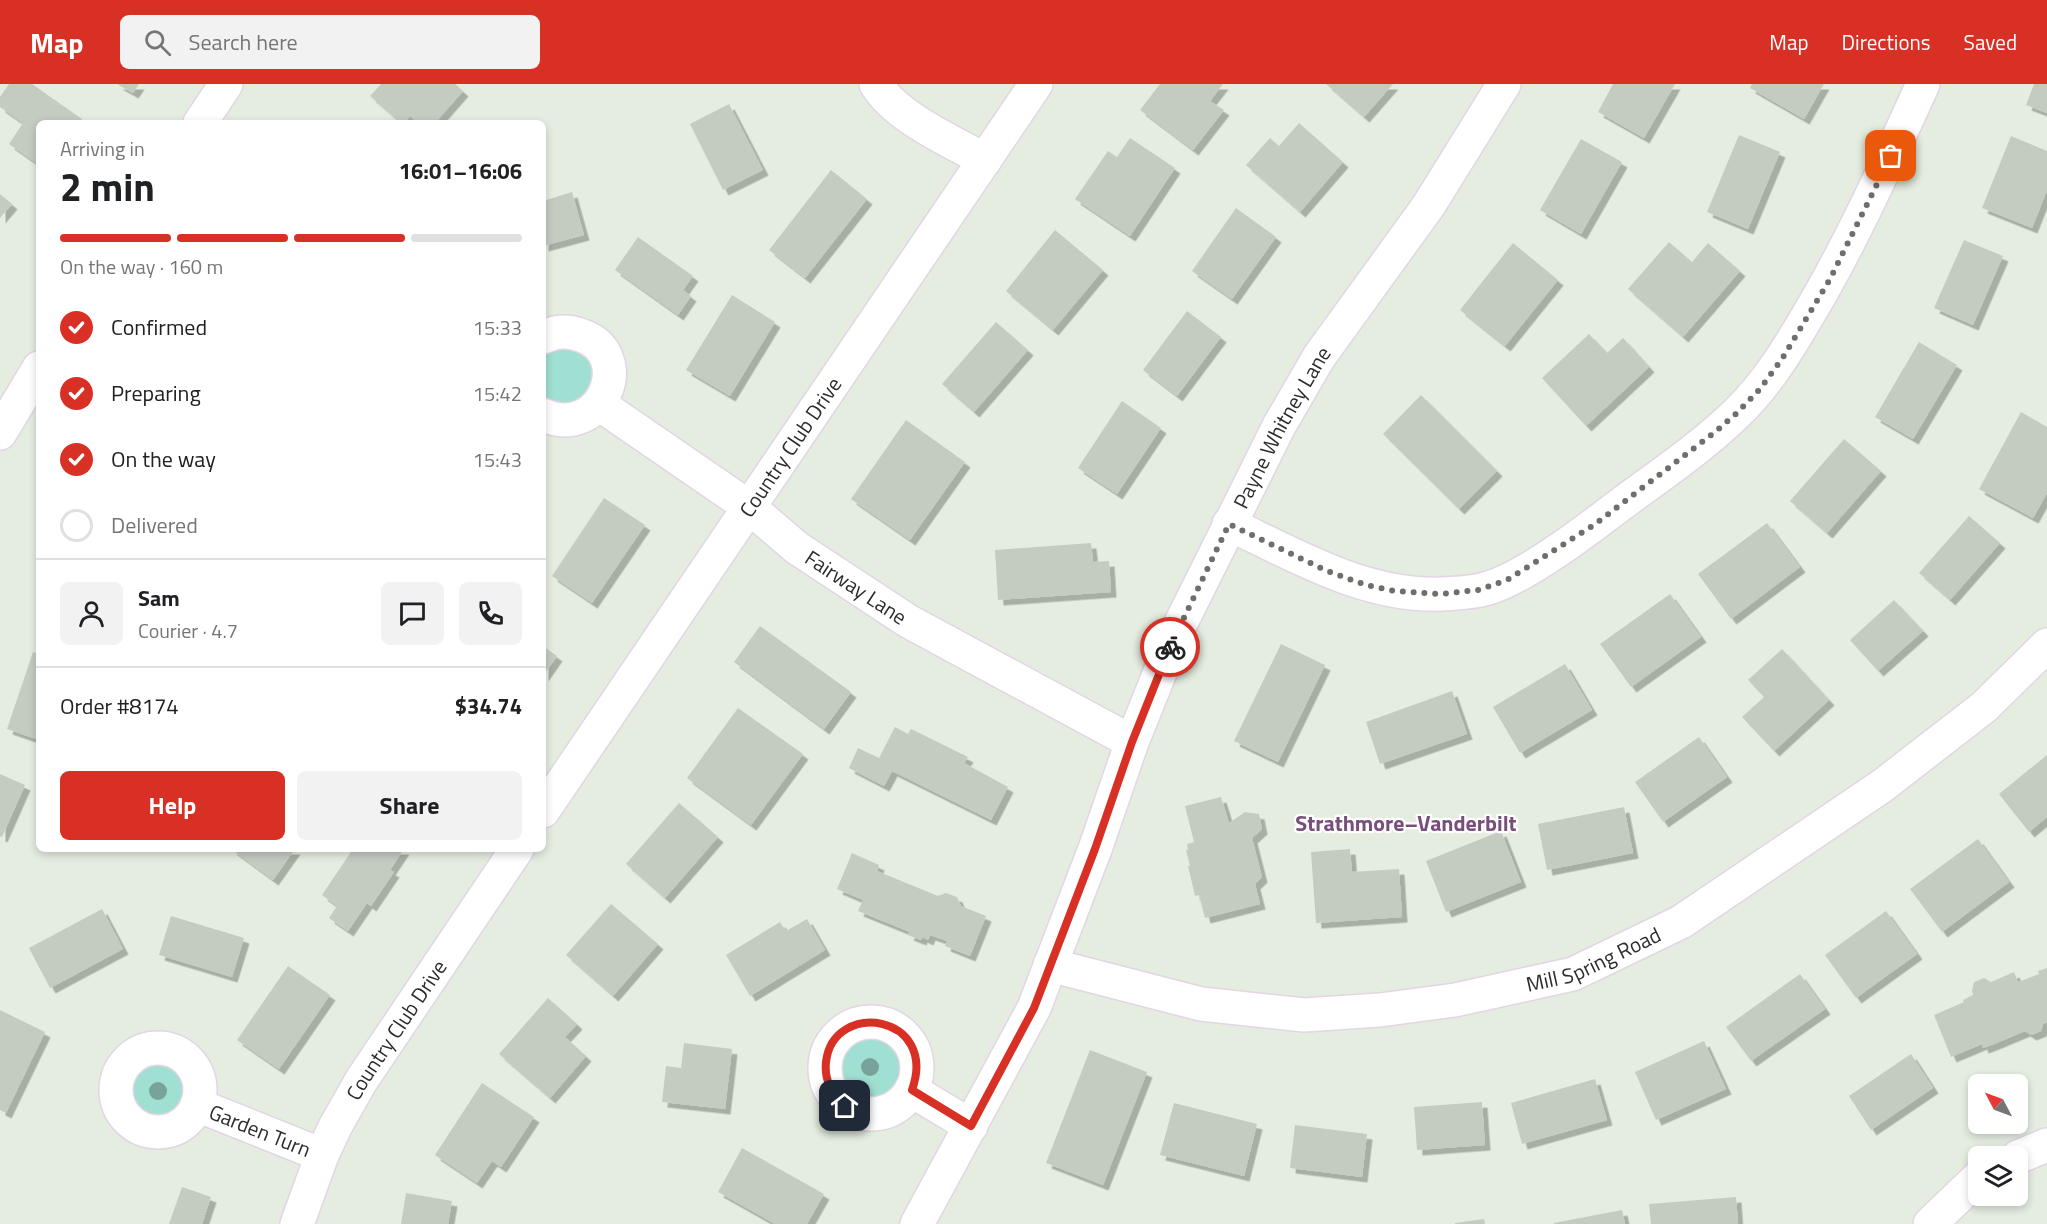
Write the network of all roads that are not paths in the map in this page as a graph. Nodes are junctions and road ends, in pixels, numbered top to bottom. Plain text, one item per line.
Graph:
1 (226, 84) edge
2 (876, 84) edge
3 (1036, 84) edge
4 (1504, 84) edge
5 (1923, 84) edge
6 (202, 120) edge
7 (985, 160) junction
8 (546, 336) edge
9 (36, 373) edge
10 (599, 404) junction
11 (546, 416) edge
12 (0, 433) edge
13 (749, 507) junction
14 (1229, 524) junction
15 (2047, 645) edge
16 (1132, 742) junction
17 (546, 807) edge
18 (515, 852) edge
19 (1050, 964) junction
20 (912, 1090) dead end
21 (197, 1105) dead end
22 (971, 1126) junction
23 (2047, 1145) edge
24 (2028, 1153) edge
25 (322, 1155) junction
26 (1968, 1188) edge
27 (297, 1224) edge
28 (917, 1224) edge
29 (1930, 1224) edge

1 - 6 street
2 - 7 street
3 - 7 street, Country Club Drive
4 - 14 street, Payne Whitney Lane
5 - 14 street
7 - 13 street, Country Club Drive
8 - 10 street
9 - 12 street
10 - 11 street
10 - 13 street, Fairway Lane
13 - 16 street, Fairway Lane
13 - 17 street, Country Club Drive
14 - 16 street, Payne Whitney Lane
15 - 19 street, Mill Spring Road
16 - 19 street, Payne Whitney Lane
18 - 25 street, Country Club Drive
19 - 22 street, Payne Whitney Lane
20 - 22 street
21 - 25 street, Garden Turn
22 - 28 street, Payne Whitney Lane
23 - 24 street
25 - 27 street, Country Club Drive
26 - 29 street

